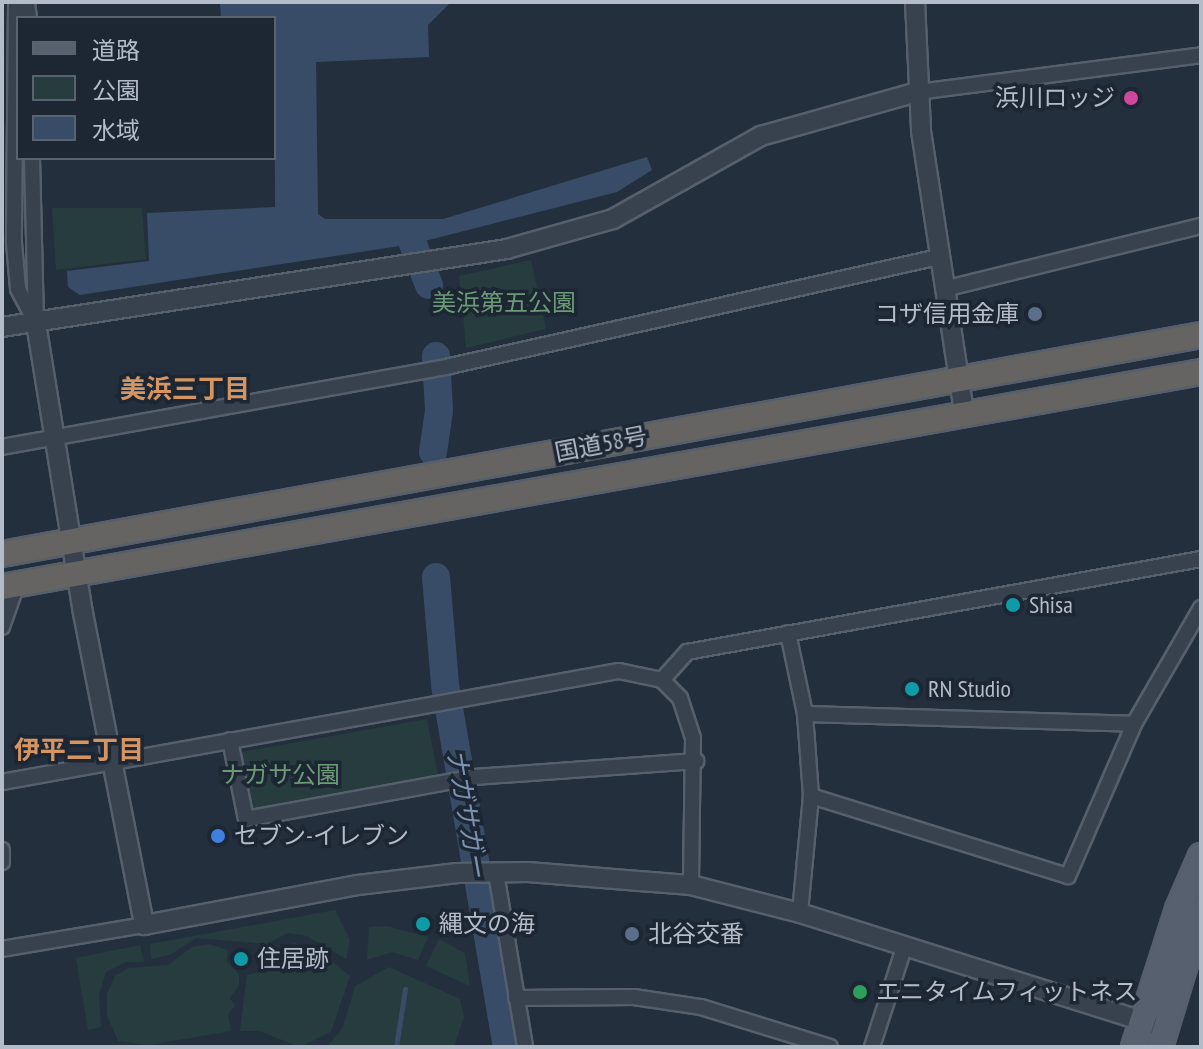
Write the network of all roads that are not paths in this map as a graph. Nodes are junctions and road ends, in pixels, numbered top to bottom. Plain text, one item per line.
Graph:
1 (16, 2) edge
2 (915, 2) edge
3 (1201, 55) edge
4 (918, 92) junction
5 (32, 160) edge
6 (1201, 226) edge
7 (939, 257) junction
8 (944, 289) junction
9 (36, 323) junction
10 (2, 327) edge
11 (1201, 335) edge
12 (1201, 372) edge
13 (959, 380) junction
14 (964, 412) junction
15 (55, 439) junction
16 (2, 447) edge
17 (71, 542) junction
18 (2, 554) edge
19 (1201, 559) edge
20 (76, 572) junction
21 (10, 585) edge
22 (1201, 608) edge
23 (2, 627) edge
24 (788, 633) junction
25 (662, 680) junction
26 (805, 714) junction
27 (1134, 724) junction
28 (230, 740) junction
29 (110, 761) junction
30 (696, 761) junction
31 (2, 782) edge
32 (811, 796) junction
33 (2, 850) edge
34 (1201, 856) edge
35 (2, 862) edge
36 (495, 873) junction
37 (691, 885) junction
38 (1201, 912) edge
39 (800, 913) junction
40 (144, 925) junction
41 (905, 945) junction
42 (2, 949) edge
43 (516, 998) junction
44 (1156, 1032) edge
45 (525, 1047) edge
46 (830, 1047) edge
47 (872, 1047) edge
48 (1134, 1047) edge

1 - 9 street
2 - 4 street
3 - 4 street
4 - 7 street
4 - 9 street
5 - 9 street
6 - 8 street
7 - 8 street
7 - 15 street
8 - 13 street
9 - 10 street
9 - 15 street
11 - 13 highway, 国道58号
12 - 14 highway, 国道58号
13 - 14 street
13 - 17 highway, 国道58号
14 - 20 highway, 国道58号
15 - 16 street
15 - 17 street
17 - 18 highway, 国道58号
17 - 20 street
19 - 24 street
20 - 21 highway, 国道58号
20 - 29 street
21 - 23 street
22 - 27 street
24 - 25 street
24 - 26 street
25 - 28 street
25 - 30 street
26 - 27 street
26 - 32 street
27 - 32 street
28 - 29 street
28 - 30 street
29 - 31 street
29 - 40 street
30 - 37 street
32 - 39 street
33 - 35 street
34 - 44 main road
36 - 37 street
36 - 40 street
36 - 43 street
37 - 39 street
38 - 44 main road
39 - 41 street
40 - 42 street
41 - 44 street
41 - 47 street
43 - 45 street
43 - 46 street
44 - 48 main road

